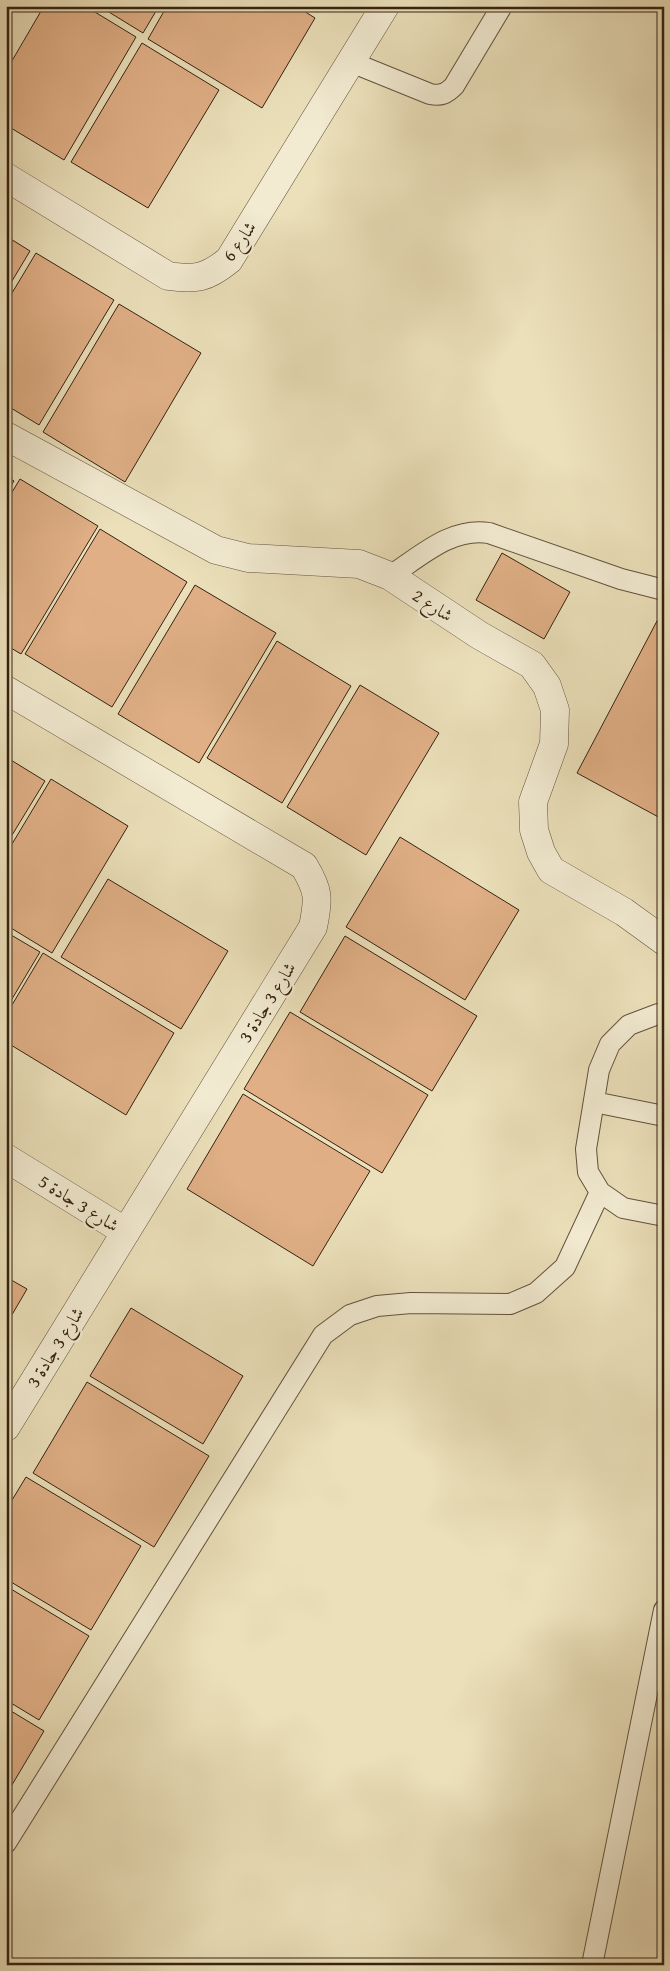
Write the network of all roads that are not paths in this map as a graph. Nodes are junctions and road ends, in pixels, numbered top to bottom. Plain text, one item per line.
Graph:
1 (385, 6) edge
2 (502, 6) edge
3 (351, 62) junction
4 (6, 177) edge
5 (6, 436) edge
6 (390, 576) junction
7 (664, 590) edge
8 (6, 690) edge
9 (664, 941) edge
10 (664, 1015) edge
11 (594, 1102) junction
12 (664, 1116) edge
13 (6, 1158) edge
14 (600, 1192) junction
15 (664, 1216) edge
16 (126, 1232) junction
17 (6, 1426) edge
18 (664, 1610) edge
19 (6, 1843) edge
20 (592, 1965) edge

1 - 3 street, شارع 6
2 - 3 lane
3 - 4 street, شارع 6
5 - 6 street, شارع 2
6 - 7 lane
6 - 9 street, شارع 2
8 - 16 street, شارع 3 جادة 3
10 - 11 lane
11 - 12 lane
11 - 14 lane
13 - 16 street, شارع 3 جادة 5
14 - 15 lane
14 - 19 lane
16 - 17 street, شارع 3 جادة 3
18 - 20 lane

